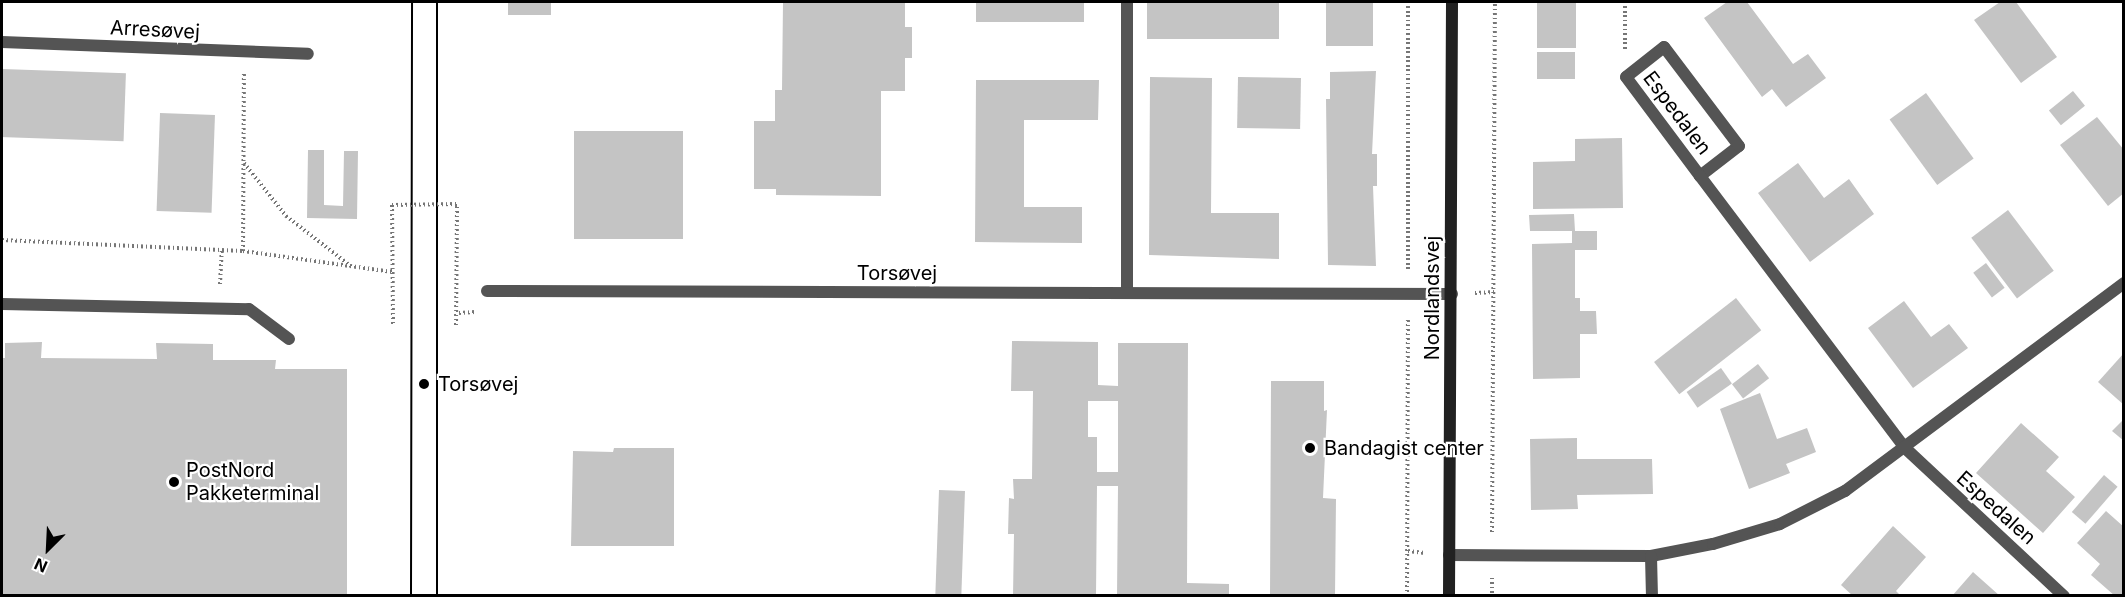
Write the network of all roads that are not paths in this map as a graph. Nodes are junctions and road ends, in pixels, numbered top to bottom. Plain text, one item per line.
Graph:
1 (1126, 2) edge
2 (1452, 2) edge
3 (2, 42) edge
4 (308, 54) dead end
5 (1700, 176) junction
6 (2124, 284) edge
7 (488, 291) dead end
8 (1127, 293) junction
9 (1452, 294) junction
10 (2, 304) edge
11 (289, 339) dead end
12 (1904, 447) junction
13 (1449, 555) junction
14 (1651, 556) junction
15 (1449, 596) edge
16 (1652, 596) edge
17 (2064, 596) edge

1 - 8 street
2 - 9 street, Nordlandsvej
3 - 4 street, Arresøvej
5 - 5 street, Espedalen
5 - 12 street, Espedalen
6 - 12 street
7 - 8 street, Torsøvej
8 - 9 street, Torsøvej
9 - 13 street, Nordlandsvej
10 - 11 street
12 - 14 street
12 - 17 street, Espedalen
13 - 14 street
13 - 15 street, Nordlandsvej
14 - 16 street

